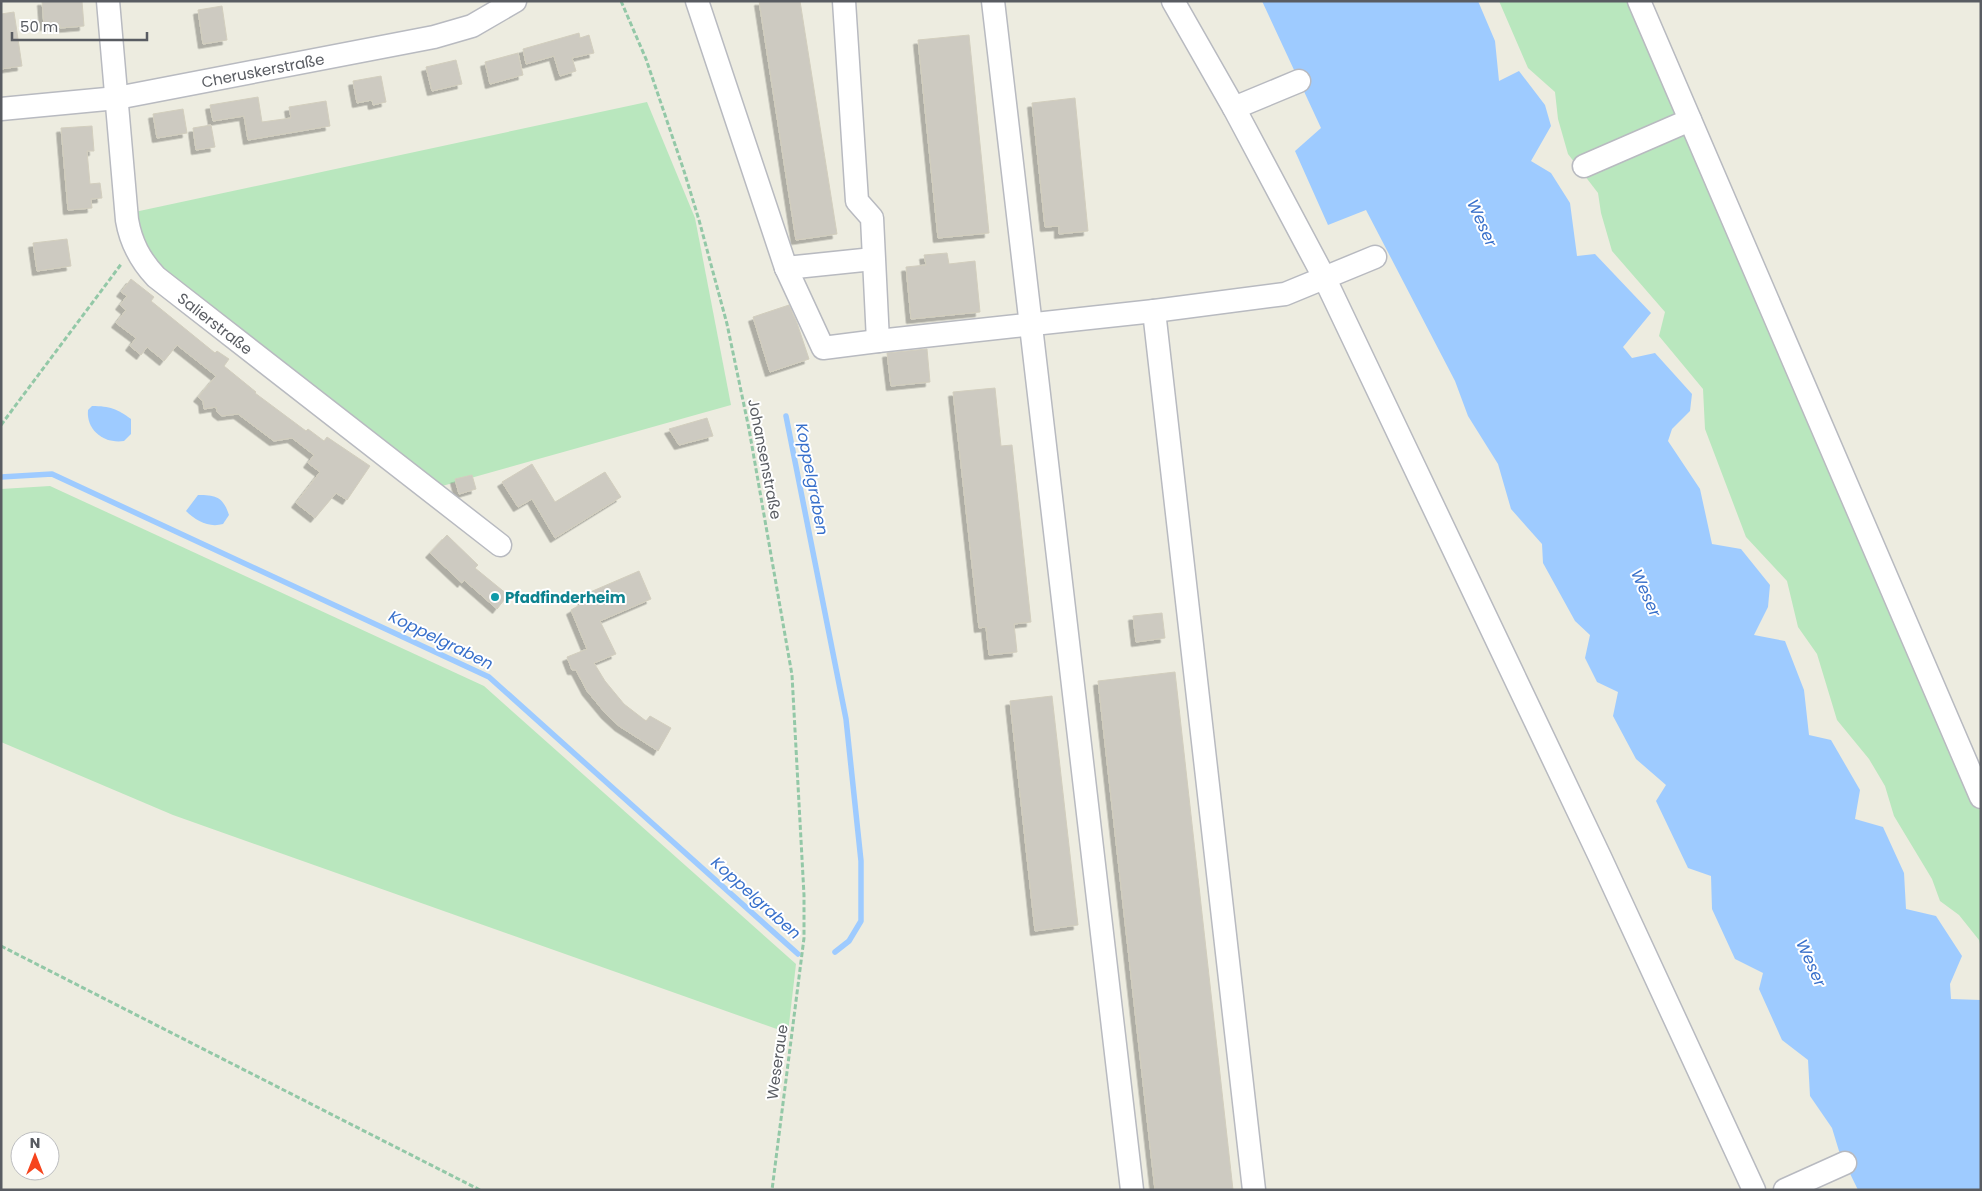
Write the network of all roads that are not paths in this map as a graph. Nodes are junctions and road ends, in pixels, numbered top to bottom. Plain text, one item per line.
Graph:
1 (108, 1) edge
2 (515, 1) edge
3 (697, 1) edge
4 (844, 1) edge
5 (993, 1) edge
6 (1173, 1) edge
7 (1639, 1) edge
8 (1299, 81) dead end
9 (117, 98) junction
10 (1234, 108) junction
11 (1, 109) edge
12 (1690, 120) junction
13 (1584, 166) dead end
14 (1375, 257) dead end
15 (873, 259) junction
16 (786, 268) junction
17 (1325, 279) junction
18 (1154, 311) junction
19 (1030, 324) junction
20 (878, 341) junction
21 (500, 546) dead end
22 (1981, 797) edge
23 (1845, 1163) dead end
24 (1132, 1190) edge
25 (1254, 1190) edge
26 (1754, 1190) edge
27 (1786, 1190) edge

1 - 9 street, Salierstraße
2 - 9 street, Cheruskerstraße
3 - 16 street
4 - 15 street
5 - 19 street
6 - 10 street
7 - 12 street
8 - 10 street
9 - 11 street, Cheruskerstraße
9 - 21 street, Salierstraße
10 - 17 street
12 - 13 street
12 - 22 street
14 - 17 street
15 - 16 street
15 - 20 street
16 - 20 street
17 - 18 street
17 - 26 street
18 - 19 street
18 - 25 street
19 - 20 street
19 - 24 street
23 - 27 street

